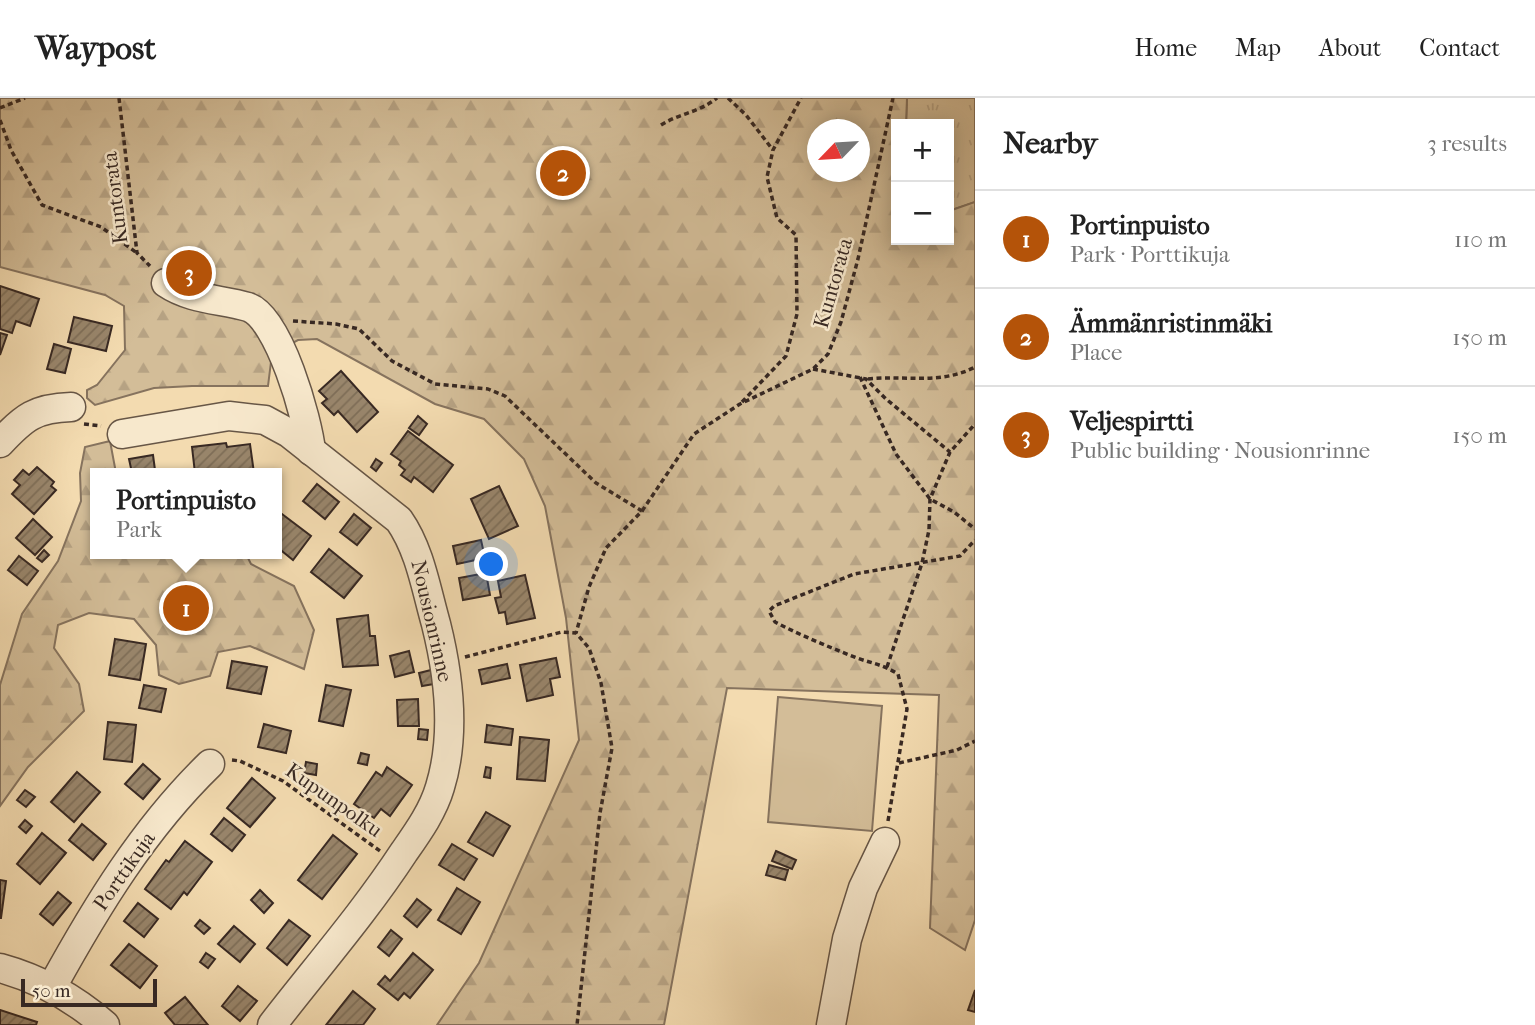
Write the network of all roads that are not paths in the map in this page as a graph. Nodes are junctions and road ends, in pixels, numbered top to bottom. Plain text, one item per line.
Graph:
1 (166, 283) road end
2 (71, 407) dead end
3 (122, 434) dead end
4 (0, 443) edge
5 (311, 451) junction
6 (210, 764) road end
7 (885, 842) road end
8 (0, 968) edge
9 (52, 987) junction
10 (105, 1025) edge
11 (272, 1025) edge
12 (831, 1025) edge

1 - 5 street
2 - 4 street
3 - 5 street, Nousionrinne
5 - 11 street, Nousionrinne
6 - 9 street, Porttikuja
7 - 12 street
8 - 9 street
9 - 10 street

